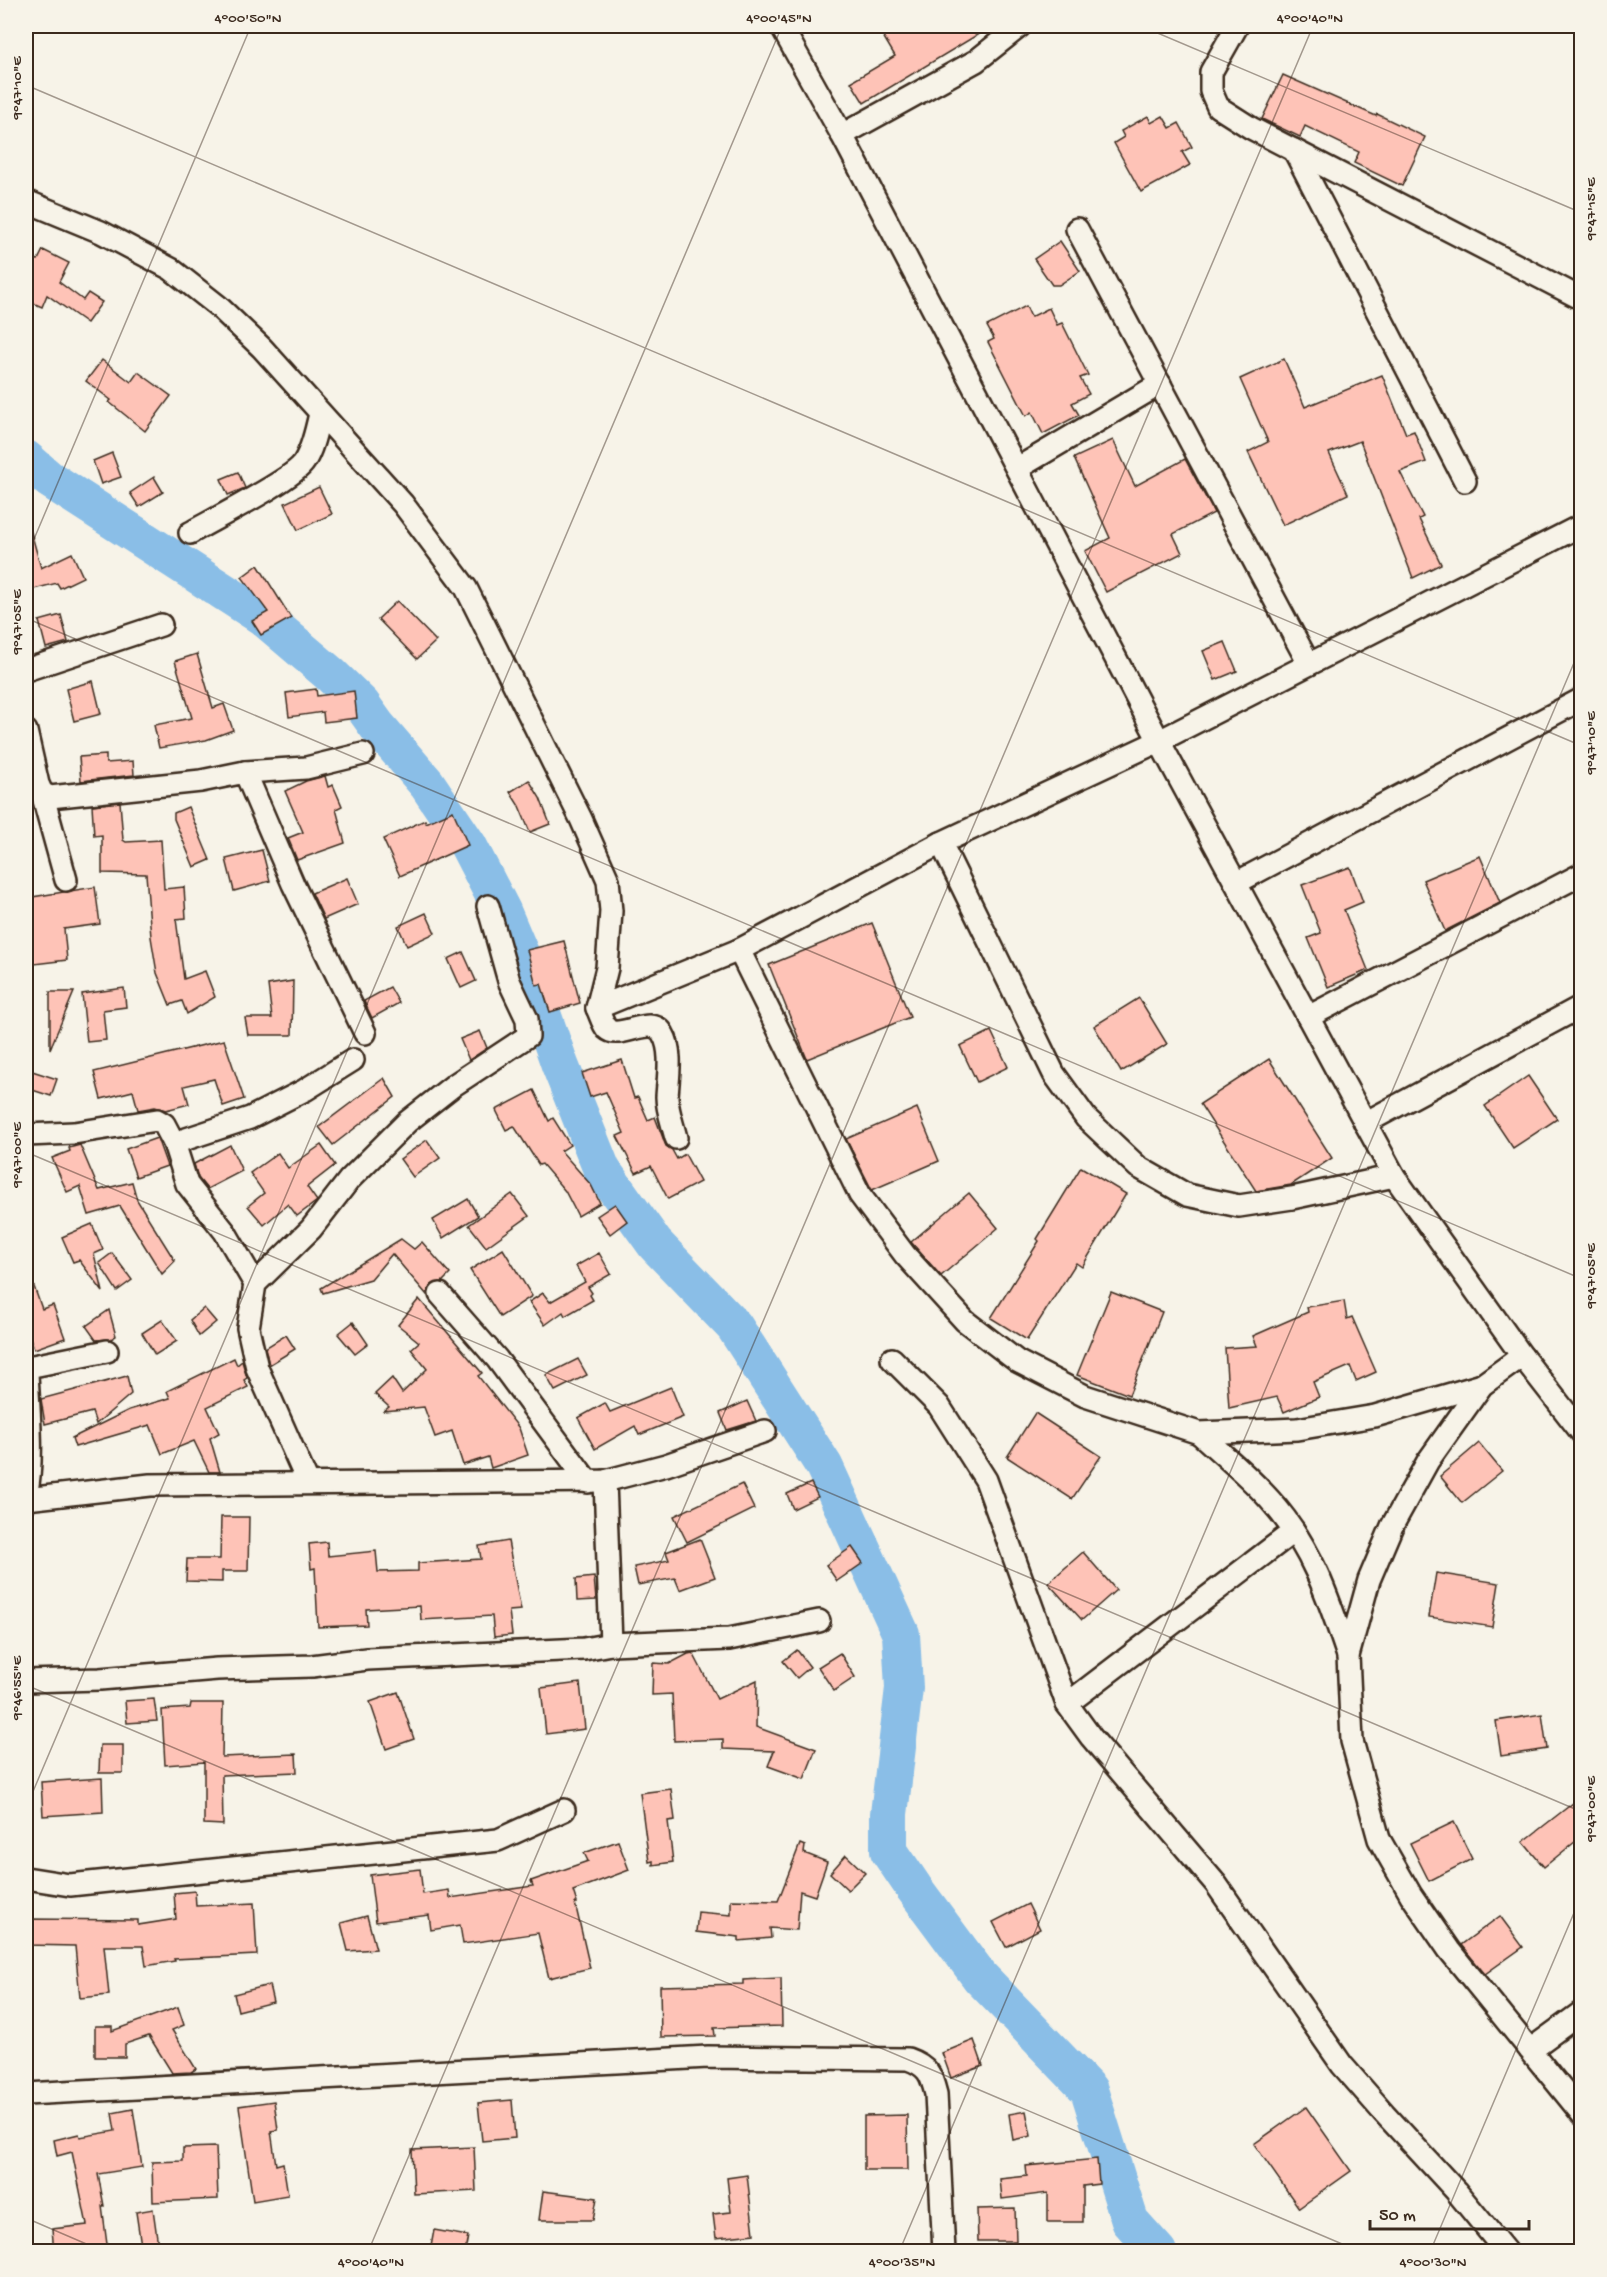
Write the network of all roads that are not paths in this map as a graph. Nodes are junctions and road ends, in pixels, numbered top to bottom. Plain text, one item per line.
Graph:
1 (781, 26) edge
2 (1020, 26) edge
3 (1237, 26) edge
4 (842, 135) junction
5 (1294, 150) junction
6 (26, 201) edge
7 (1077, 228) dead end
8 (1581, 299) edge
9 (1160, 384) junction
10 (320, 414) junction
11 (1018, 468) junction
12 (1465, 481) dead end
13 (1581, 525) edge
14 (190, 533) dead end
15 (161, 625) dead end
16 (1309, 664) junction
17 (26, 670) edge
18 (1581, 699) edge
19 (26, 731) edge
20 (1159, 741) junction
21 (363, 754) dead end
22 (245, 772) junction
23 (42, 793) junction
24 (941, 843) junction
25 (1581, 874) edge
26 (66, 880) dead end
27 (1236, 883) junction
28 (488, 906) dead end
29 (739, 950) junction
30 (1581, 1006) edge
31 (597, 1008) junction
32 (1308, 1017) junction
33 (365, 1034) dead end
34 (353, 1060) dead end
35 (1365, 1123) junction
36 (26, 1135) edge
37 (676, 1138) dead end
38 (174, 1143) junction
39 (1394, 1176) junction
40 (255, 1284) junction
41 (440, 1294) dead end
42 (107, 1351) dead end
43 (1522, 1356) junction
44 (892, 1359) dead end
45 (1482, 1385) junction
46 (765, 1431) dead end
47 (1199, 1433) junction
48 (1581, 1433) edge
49 (597, 1481) junction
50 (308, 1483) junction
51 (26, 1498) edge
52 (1294, 1530) junction
53 (819, 1621) dead end
54 (611, 1644) junction
55 (1348, 1656) junction
56 (26, 1681) edge
57 (1067, 1704) junction
58 (564, 1810) dead end
59 (26, 1878) edge
60 (1581, 2012) edge
61 (1530, 2050) junction
62 (26, 2094) edge
63 (1581, 2114) edge
64 (944, 2252) edge
65 (1506, 2252) edge

1 - 4 street
2 - 4 street
3 - 5 street
4 - 11 street
5 - 8 street
5 - 12 street
6 - 10 street
7 - 9 street
9 - 11 street
9 - 16 street
10 - 14 street
10 - 31 street
11 - 20 street
13 - 16 street
15 - 17 street
16 - 20 street
18 - 27 street
19 - 23 street
20 - 24 street
20 - 27 street
21 - 22 street
22 - 23 street
22 - 33 street
23 - 26 street
24 - 29 street
24 - 39 street
25 - 32 street
27 - 32 street
28 - 40 street
29 - 31 street
29 - 47 street
30 - 35 street
31 - 37 street
32 - 35 street
34 - 38 street
35 - 39 street
36 - 38 street
38 - 40 street
39 - 43 street
40 - 50 street
41 - 49 street
42 - 51 street
43 - 45 street
43 - 48 street
44 - 57 street
45 - 47 street
45 - 55 street
46 - 49 street
47 - 52 street
49 - 50 street
49 - 54 street
50 - 51 street
52 - 55 street
52 - 57 street
53 - 54 street
54 - 56 street
55 - 61 street
57 - 65 street
58 - 59 street
60 - 61 street
61 - 63 street
62 - 64 street

